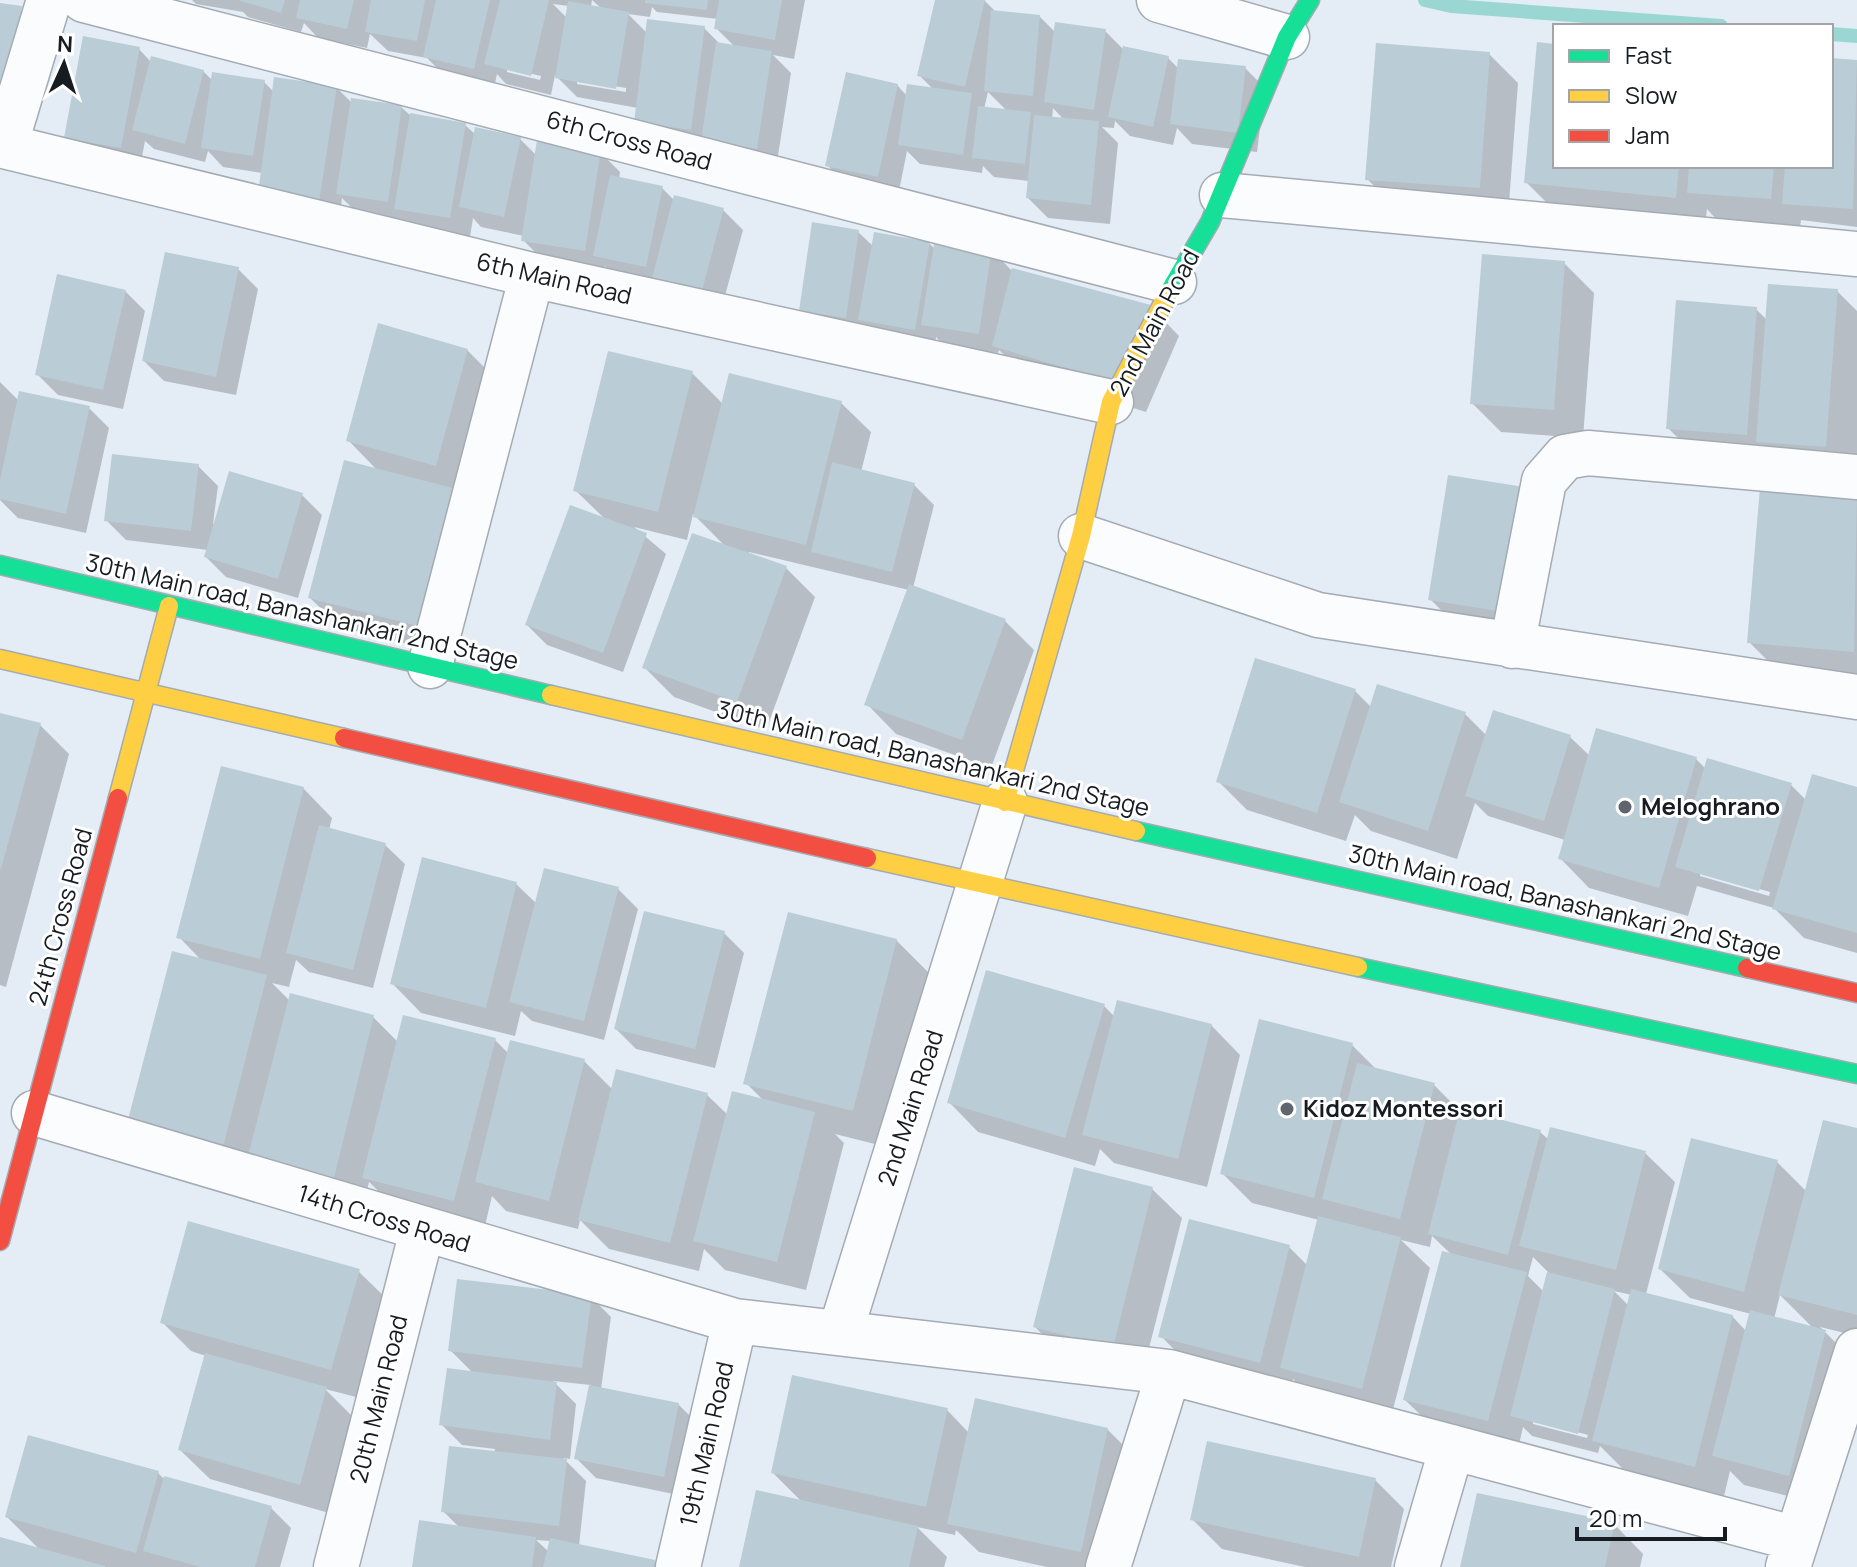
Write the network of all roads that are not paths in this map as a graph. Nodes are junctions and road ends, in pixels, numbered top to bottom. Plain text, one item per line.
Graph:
1 (49, 0) edge
2 (84, 0) edge
3 (1159, 0) edge
4 (1310, 0) edge
5 (1287, 37) junction
6 (3, 146) edge
7 (1222, 195) junction
8 (1857, 254) edge
9 (532, 275) junction
10 (1174, 282) junction
11 (1111, 402) junction
12 (1857, 477) edge
13 (1081, 536) junction
14 (0, 565) edge
15 (169, 606) junction
16 (1512, 646) junction
17 (0, 659) edge
18 (430, 666) junction
19 (145, 694) junction
20 (1857, 697) edge
21 (1005, 802) junction
22 (983, 883) junction
23 (1857, 993) edge
24 (1857, 1074) edge
25 (34, 1113) junction
26 (422, 1231) junction
27 (0, 1241) edge
28 (735, 1321) junction
29 (840, 1333) junction
30 (1857, 1351) edge
31 (1169, 1372) junction
32 (1452, 1447) junction
33 (1792, 1553) edge
34 (336, 1567) edge
35 (678, 1567) edge
36 (1108, 1567) edge
37 (1417, 1567) edge

1 - 6 street
2 - 10 street, 6th Cross Road
3 - 5 street
4 - 5 main road, 2nd Main Road
5 - 7 main road, 2nd Main Road
6 - 9 street, 6th Main Road
7 - 8 street
7 - 10 main road, 2nd Main Road
9 - 11 street, 6th Main Road
9 - 18 street
10 - 11 main road, 2nd Main Road
11 - 13 main road, 2nd Main Road
12 - 16 street
13 - 16 street
13 - 21 main road, 2nd Main Road
14 - 15 main road, 30th Main road, Banashankari 2nd Stage
15 - 18 main road, 30th Main road, Banashankari 2nd Stage
15 - 19 main road, 24th Cross Road
16 - 20 street
17 - 19 main road
18 - 21 main road, 30th Main road, Banashankari 2nd Stage
19 - 22 main road
19 - 25 main road, 24th Cross Road
21 - 22 street, 2nd Main Road
21 - 23 main road, 30th Main road, Banashankari 2nd Stage
22 - 24 main road
22 - 29 street, 2nd Main Road
25 - 26 street, 14th Cross Road
25 - 27 main road, 24th Cross Road
26 - 28 street, 14th Cross Road
26 - 34 street, 20th Main Road
28 - 29 street, 14th Cross Road
28 - 35 street, 19th Main Road
29 - 31 street, 14th Cross Road
30 - 33 street
31 - 32 street, 14th Cross Road
31 - 36 street
32 - 33 street, 14th Cross Road
32 - 37 street

